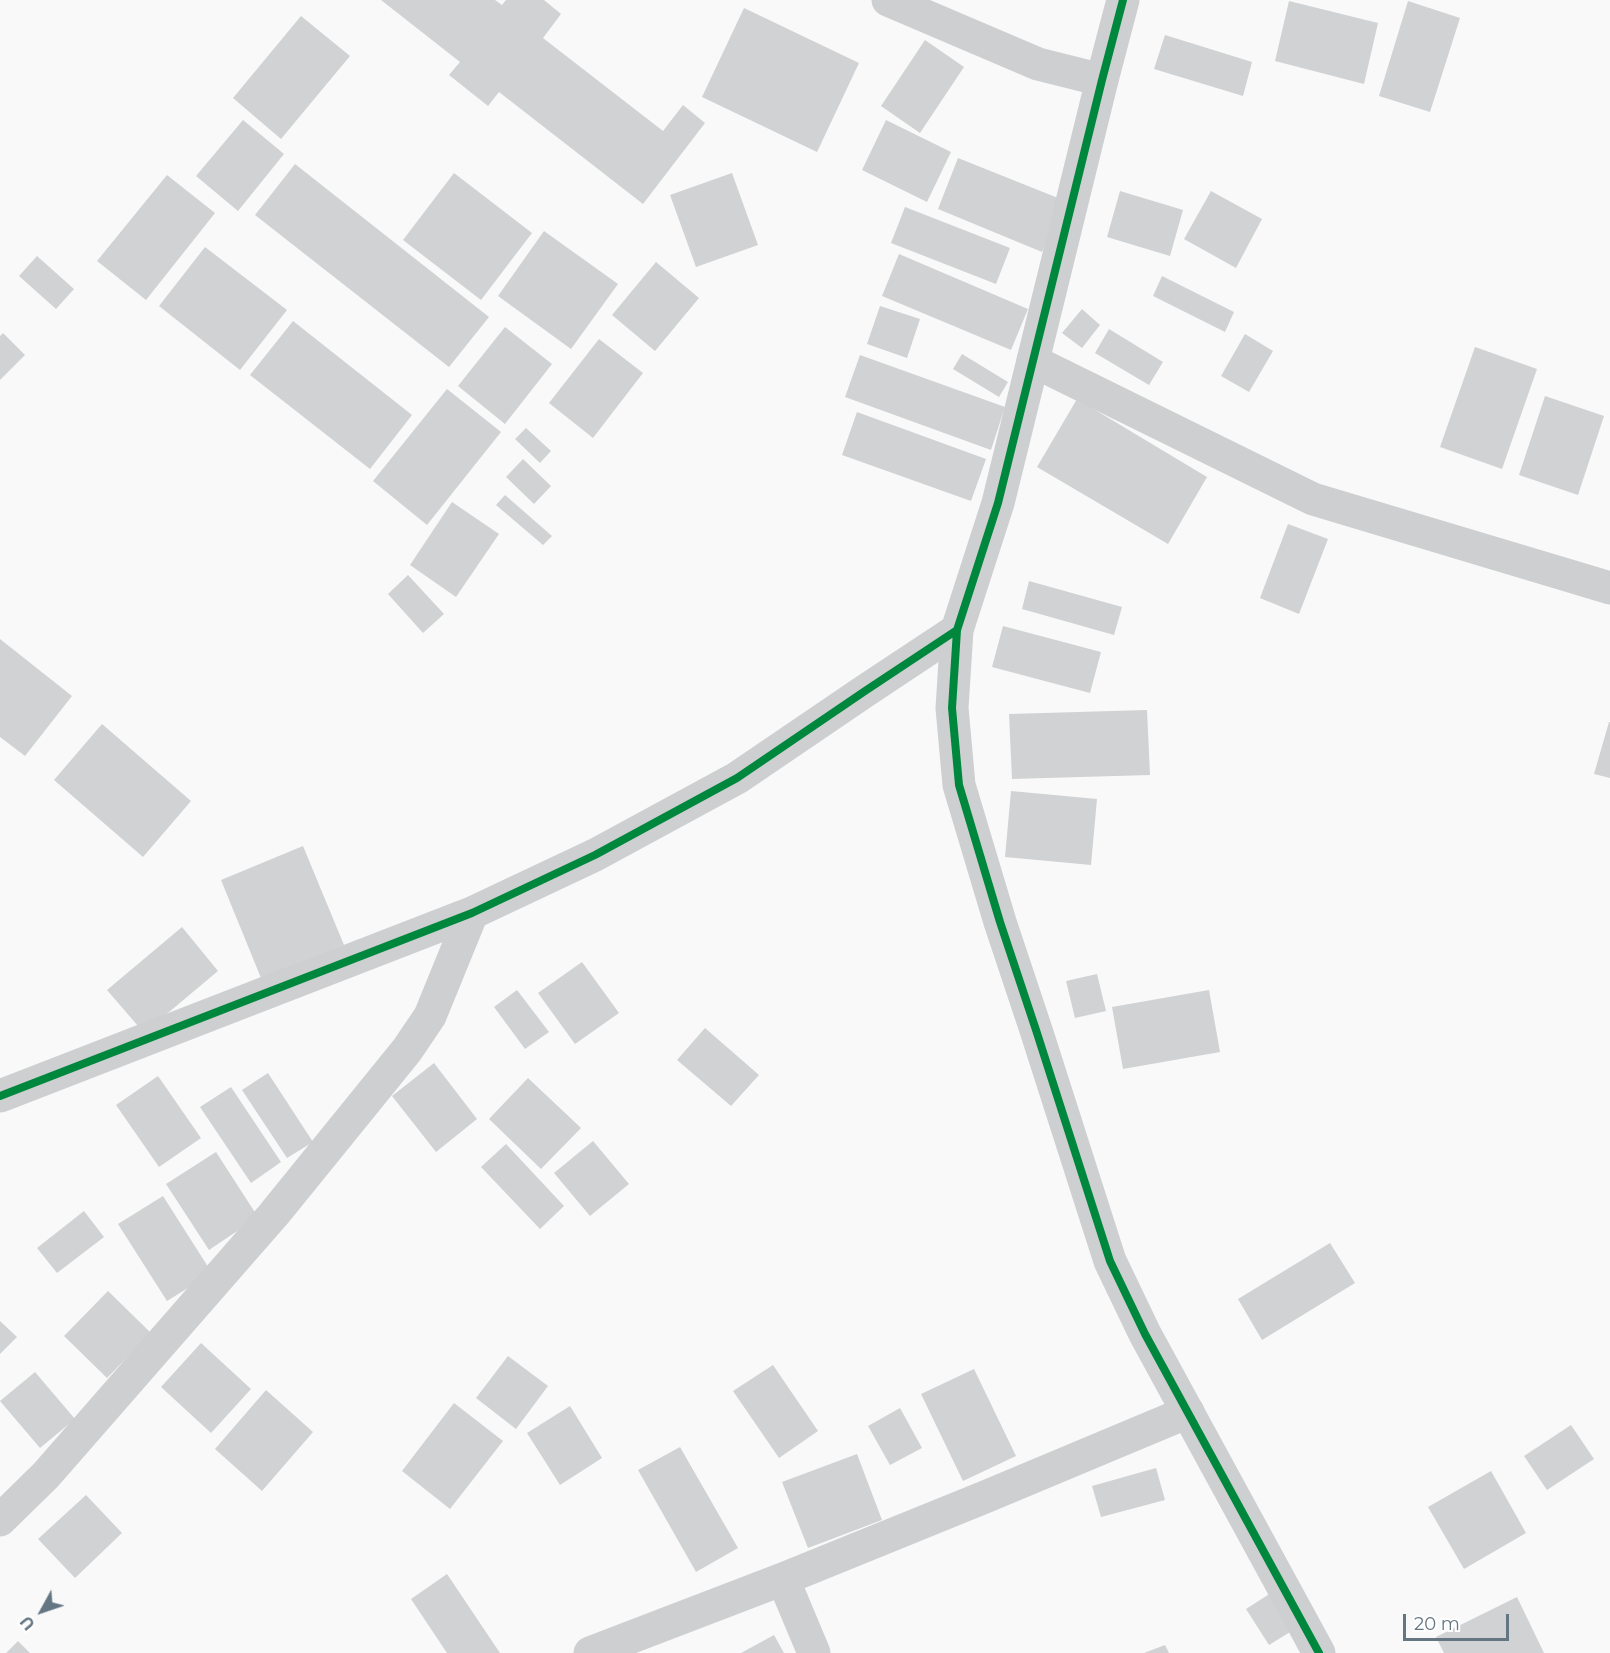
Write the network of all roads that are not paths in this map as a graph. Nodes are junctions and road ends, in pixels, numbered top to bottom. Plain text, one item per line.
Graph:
1 (888, 0) edge
2 (1123, 0) edge
3 (1102, 80) junction
4 (1033, 361) junction
5 (1610, 588) edge
6 (957, 630) junction
7 (472, 913) junction
8 (0, 1096) edge
9 (1188, 1412) junction
10 (0, 1520) edge
11 (783, 1579) junction
12 (590, 1653) edge
13 (814, 1653) edge
14 (1319, 1653) edge

1 - 3 street
2 - 3 street
3 - 4 street
4 - 5 street
4 - 6 street
6 - 7 street
6 - 9 street
7 - 8 street
7 - 10 street
9 - 11 street
9 - 14 street
11 - 12 street
11 - 13 street

